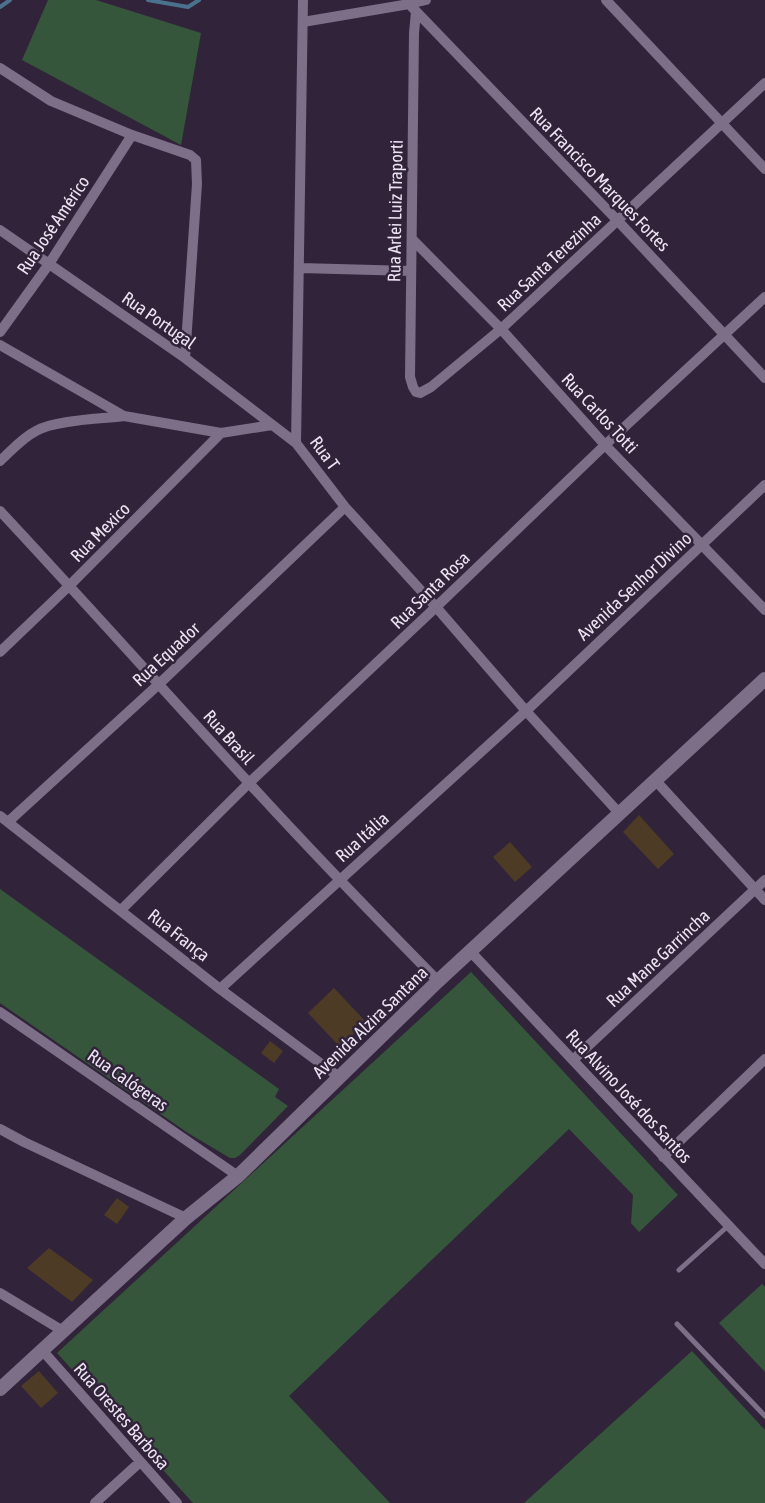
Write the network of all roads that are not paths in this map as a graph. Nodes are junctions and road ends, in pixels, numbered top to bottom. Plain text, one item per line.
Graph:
1 (303, 0) edge
2 (426, 0) edge
3 (606, 0) edge
4 (412, 8) junction
5 (303, 22) junction
6 (0, 68) edge
7 (765, 83) edge
8 (723, 124) junction
9 (132, 135) junction
10 (765, 169) edge
11 (618, 221) junction
12 (0, 230) edge
13 (412, 239) junction
14 (49, 264) junction
15 (300, 268) junction
16 (411, 271) junction
17 (765, 297) edge
18 (501, 329) junction
19 (0, 332) edge
20 (724, 335) junction
21 (0, 345) edge
22 (185, 358) junction
23 (765, 378) edge
24 (431, 387) joint
25 (124, 416) junction
26 (272, 425) junction
27 (221, 433) junction
28 (296, 443) junction
29 (606, 445) junction
30 (0, 461) edge
31 (765, 485) edge
32 (345, 507) junction
33 (0, 511) edge
34 (702, 544) junction
35 (70, 585) junction
36 (436, 608) junction
37 (765, 610) edge
38 (0, 652) edge
39 (765, 679) edge
40 (159, 684) junction
41 (526, 711) junction
42 (656, 781) junction
43 (249, 783) junction
44 (620, 814) junction
45 (4, 819) edge
46 (339, 880) junction
47 (765, 880) edge
48 (755, 889) junction
49 (765, 900) edge
50 (121, 910) junction
51 (470, 951) junction
52 (438, 981) junction
53 (220, 989) junction
54 (0, 1012) edge
55 (765, 1059) edge
56 (573, 1060) junction
57 (339, 1077) junction
58 (0, 1129) edge
59 (663, 1157) junction
60 (238, 1176) junction
61 (186, 1218) junction
62 (729, 1226) junction
63 (763, 1258) edge
64 (679, 1270) dead end
65 (0, 1293) edge
66 (677, 1324) dead end
67 (63, 1331) junction
68 (42, 1350) junction
69 (0, 1389) edge
70 (765, 1416) edge
71 (140, 1462) junction
72 (94, 1503) edge
73 (177, 1503) edge

1 - 5 street, Rua T
2 - 4 street
3 - 8 street
4 - 5 street
4 - 11 street, Rua Francisco Marques Fortes
4 - 13 street, Rua Arlei Luiz Traporti
5 - 15 street, Rua T
6 - 9 street
7 - 8 street, Rua Santa Terezinha
8 - 10 street
8 - 11 street, Rua Santa Terezinha
9 - 14 street, Rua José Américo
9 - 22 street
11 - 18 street, Rua Santa Terezinha
11 - 20 street, Rua Francisco Marques Fortes
12 - 14 street, Rua Portugal
13 - 16 street, Rua Arlei Luiz Traporti
13 - 18 street, Rua Carlos Totti
14 - 19 street, Rua José Américo
14 - 22 street, Rua Portugal
15 - 16 street
15 - 28 street, Rua T
16 - 24 street, Rua Arlei Luiz Traporti
17 - 20 street, Rua Santa Rosa
18 - 24 street, Rua Santa Terezinha
18 - 29 street, Rua Carlos Totti
20 - 23 street, Rua Francisco Marques Fortes
20 - 29 street, Rua Santa Rosa
21 - 25 street
22 - 26 street, Rua Portugal
25 - 27 street
25 - 30 street
26 - 27 street
26 - 28 street, Rua Portugal
27 - 35 street, Rua Mexico
28 - 32 street, Rua T
29 - 34 street, Rua Carlos Totti
29 - 36 street, Rua Santa Rosa
31 - 34 street, Avenida Senhor Divino
32 - 36 street, Rua T
32 - 40 street, Rua Equador
33 - 35 street, Rua Brasil
34 - 37 street, Rua Carlos Totti
34 - 41 street, Avenida Senhor Divino
35 - 38 street, Rua Mexico
35 - 40 street, Rua Brasil
36 - 41 street, Rua T
36 - 43 street, Rua Santa Rosa
39 - 42 main road, Avenida Alzira Santana
40 - 43 street, Rua Brasil
40 - 45 street, Rua Equador
41 - 44 street, Rua T
41 - 46 street, Rua Itália
42 - 44 main road, Avenida Alzira Santana
42 - 48 street
43 - 46 street, Rua Brasil
43 - 50 street, Rua Santa Rosa
44 - 51 main road, Avenida Alzira Santana
45 - 50 street, Rua França
46 - 52 street, Rua Brasil
46 - 53 street, Rua Itália
47 - 48 street, Rua Mane Garrincha
48 - 49 street
48 - 56 street, Rua Mane Garrincha
50 - 53 street, Rua França
51 - 52 main road, Avenida Alzira Santana
51 - 56 street, Rua Alvino José dos Santos
52 - 57 main road, Avenida Alzira Santana
53 - 57 street, Rua França
54 - 60 street, Rua Calógeras
55 - 59 street
56 - 59 street, Rua Alvino José dos Santos
57 - 60 main road, Avenida Alzira Santana
58 - 61 street
59 - 62 street, Rua Alvino José dos Santos
60 - 61 main road, Avenida Alzira Santana
61 - 67 main road, Avenida Alzira Santana
62 - 63 street, Rua Alvino José dos Santos
62 - 64 lane
65 - 67 street
66 - 70 lane
67 - 68 main road, Avenida Alzira Santana
68 - 69 main road, Avenida Alzira Santana
68 - 71 street, Rua Orestes Barbosa
71 - 72 street
71 - 73 street, Rua Orestes Barbosa

